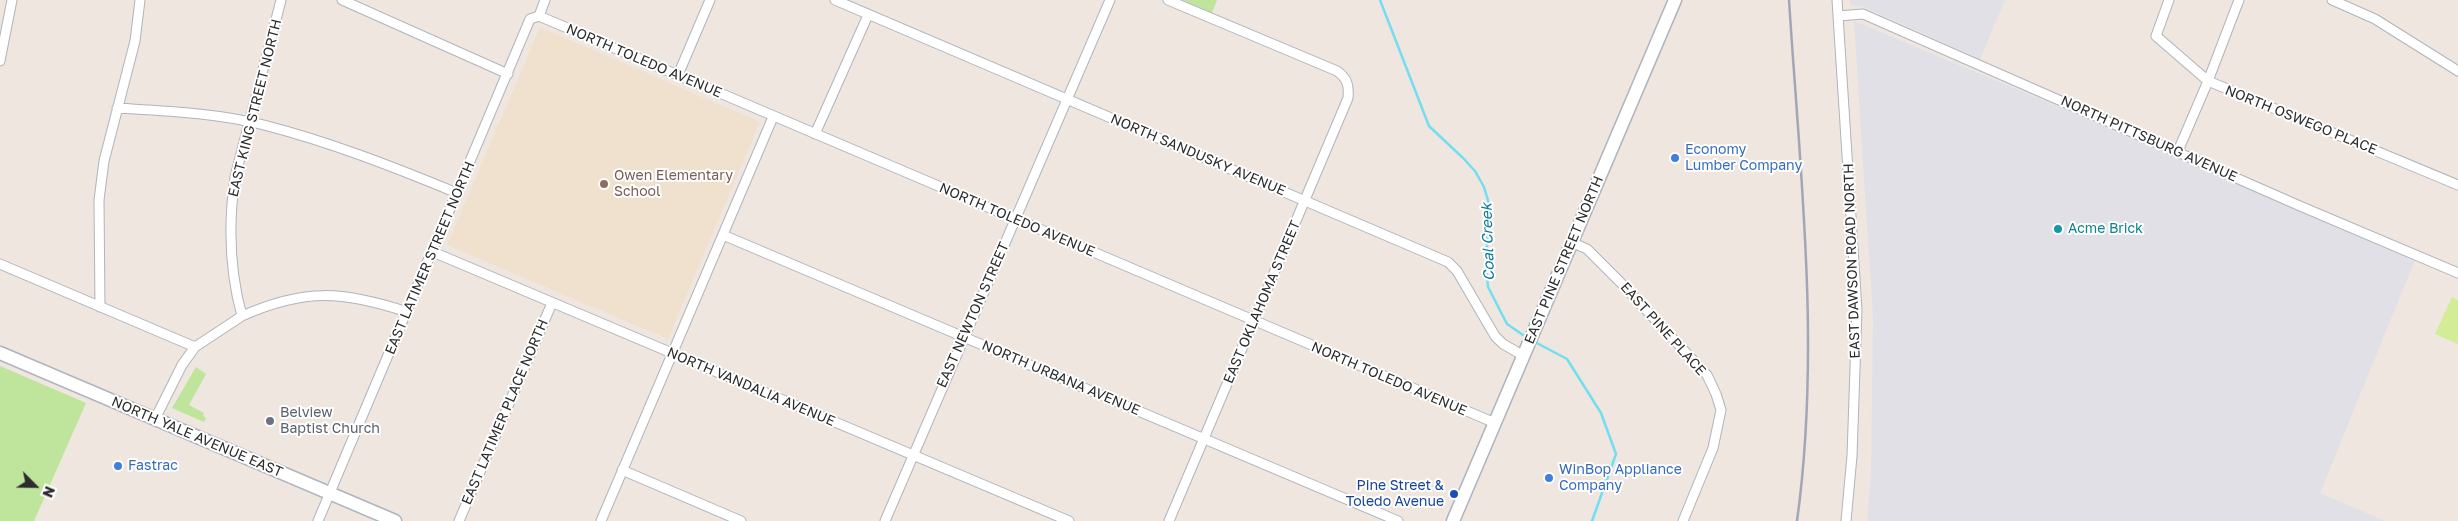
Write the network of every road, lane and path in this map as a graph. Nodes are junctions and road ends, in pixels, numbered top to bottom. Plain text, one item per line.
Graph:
1 (12, 0) edge
2 (140, 0) edge
3 (281, 0) edge
4 (342, 0) edge
5 (546, 0) edge
6 (710, 0) edge
7 (834, 0) edge
8 (1110, 0) edge
9 (1168, 0) edge
10 (1675, 0) edge
11 (1837, 0) edge
12 (2169, 0) edge
13 (2239, 0) edge
14 (2332, 0) edge
15 (868, 15) junction
16 (539, 16) junction
17 (1838, 16) junction
18 (0, 61) edge
19 (2458, 71) edge
20 (508, 74) junction
21 (678, 76) junction
22 (2208, 81) junction
23 (1067, 99) junction
24 (117, 108) junction
25 (773, 117) junction
26 (250, 122) junction
27 (815, 134) junction
28 (2178, 151) junction
29 (2458, 185) edge
30 (457, 193) junction
31 (1305, 201) junction
32 (1015, 220) junction
33 (724, 235) junction
34 (1571, 242) junction
35 (432, 252) junction
36 (0, 264) edge
37 (2458, 273) edge
38 (552, 303) junction
39 (100, 307) junction
40 (407, 312) junction
41 (242, 316) junction
42 (1254, 322) junction
43 (963, 337) junction
44 (195, 347) junction
45 (673, 352) junction
46 (0, 353) edge
47 (1525, 353) junction
48 (155, 419) junction
49 (1495, 423) junction
50 (1204, 439) junction
51 (913, 455) junction
52 (622, 470) junction
53 (330, 493) junction
54 (318, 521) edge
55 (395, 521) edge
56 (459, 521) edge
57 (601, 521) edge
58 (741, 521) edge
59 (885, 521) edge
60 (1069, 521) edge
61 (1169, 521) edge
62 (1398, 521) edge
63 (1453, 521) edge
64 (1683, 521) edge
65 (1846, 521) edge

1 - 18 street
2 - 24 street
3 - 26 street, EAST KING STREET NORTH
4 - 20 street
5 - 16 street, EAST LATIMER STREET NORTH
6 - 21 street
7 - 15 street, NORTH SANDUSKY AVENUE
8 - 23 street, EAST NEWTON STREET
9 - 31 street, EAST OKLAHOMA STREET
10 - 34 main road, EAST PINE STREET NORTH
11 - 17 street, EAST DAWSON ROAD NORTH
12 - 22 street, NORTH OSWEGO PLACE
13 - 22 street
14 - 19 street
15 - 23 street, NORTH SANDUSKY AVENUE
15 - 27 street
16 - 20 street, EAST LATIMER STREET NORTH
16 - 21 street, NORTH TOLEDO AVENUE
17 - 28 street, NORTH PITTSBURG AVENUE
17 - 65 street, EAST DAWSON ROAD NORTH
20 - 30 street, EAST LATIMER STREET NORTH
21 - 25 street, NORTH TOLEDO AVENUE
22 - 28 street
22 - 29 street, NORTH OSWEGO PLACE
23 - 31 street, NORTH SANDUSKY AVENUE
23 - 32 street, EAST NEWTON STREET
24 - 26 street
24 - 39 street
25 - 27 street, NORTH TOLEDO AVENUE
25 - 33 street
26 - 30 street
26 - 41 street, EAST KING STREET NORTH
27 - 32 street, NORTH TOLEDO AVENUE
28 - 37 street, NORTH PITTSBURG AVENUE
30 - 35 street, EAST LATIMER STREET NORTH
31 - 42 street, EAST OKLAHOMA STREET
31 - 47 street, NORTH SANDUSKY AVENUE
32 - 42 street, NORTH TOLEDO AVENUE
32 - 43 street, EAST NEWTON STREET
33 - 43 street, NORTH URBANA AVENUE
33 - 45 street
34 - 47 main road, EAST PINE STREET NORTH
34 - 64 street, EAST PINE PLACE
35 - 38 street, NORTH VANDALIA AVENUE
35 - 40 street, EAST LATIMER STREET NORTH
36 - 39 street
38 - 45 street, NORTH VANDALIA AVENUE
38 - 56 street, EAST LATIMER PLACE NORTH
39 - 44 street
40 - 41 street
40 - 53 street, EAST LATIMER STREET NORTH
41 - 44 street
42 - 49 street, NORTH TOLEDO AVENUE
42 - 50 street, EAST OKLAHOMA STREET
43 - 50 street, NORTH URBANA AVENUE
43 - 51 street, EAST NEWTON STREET
44 - 48 street
45 - 51 street, NORTH VANDALIA AVENUE
45 - 52 street
46 - 48 main road, NORTH YALE AVENUE EAST
47 - 49 main road, EAST PINE STREET NORTH
48 - 53 main road, NORTH YALE AVENUE EAST
49 - 63 main road, EAST PINE STREET NORTH
50 - 61 street, EAST OKLAHOMA STREET
50 - 62 street, NORTH URBANA AVENUE
51 - 59 street, EAST NEWTON STREET
51 - 60 street, NORTH VANDALIA AVENUE
52 - 57 street
52 - 58 street
53 - 54 street, EAST LATIMER STREET NORTH
53 - 55 main road, NORTH YALE AVENUE EAST

